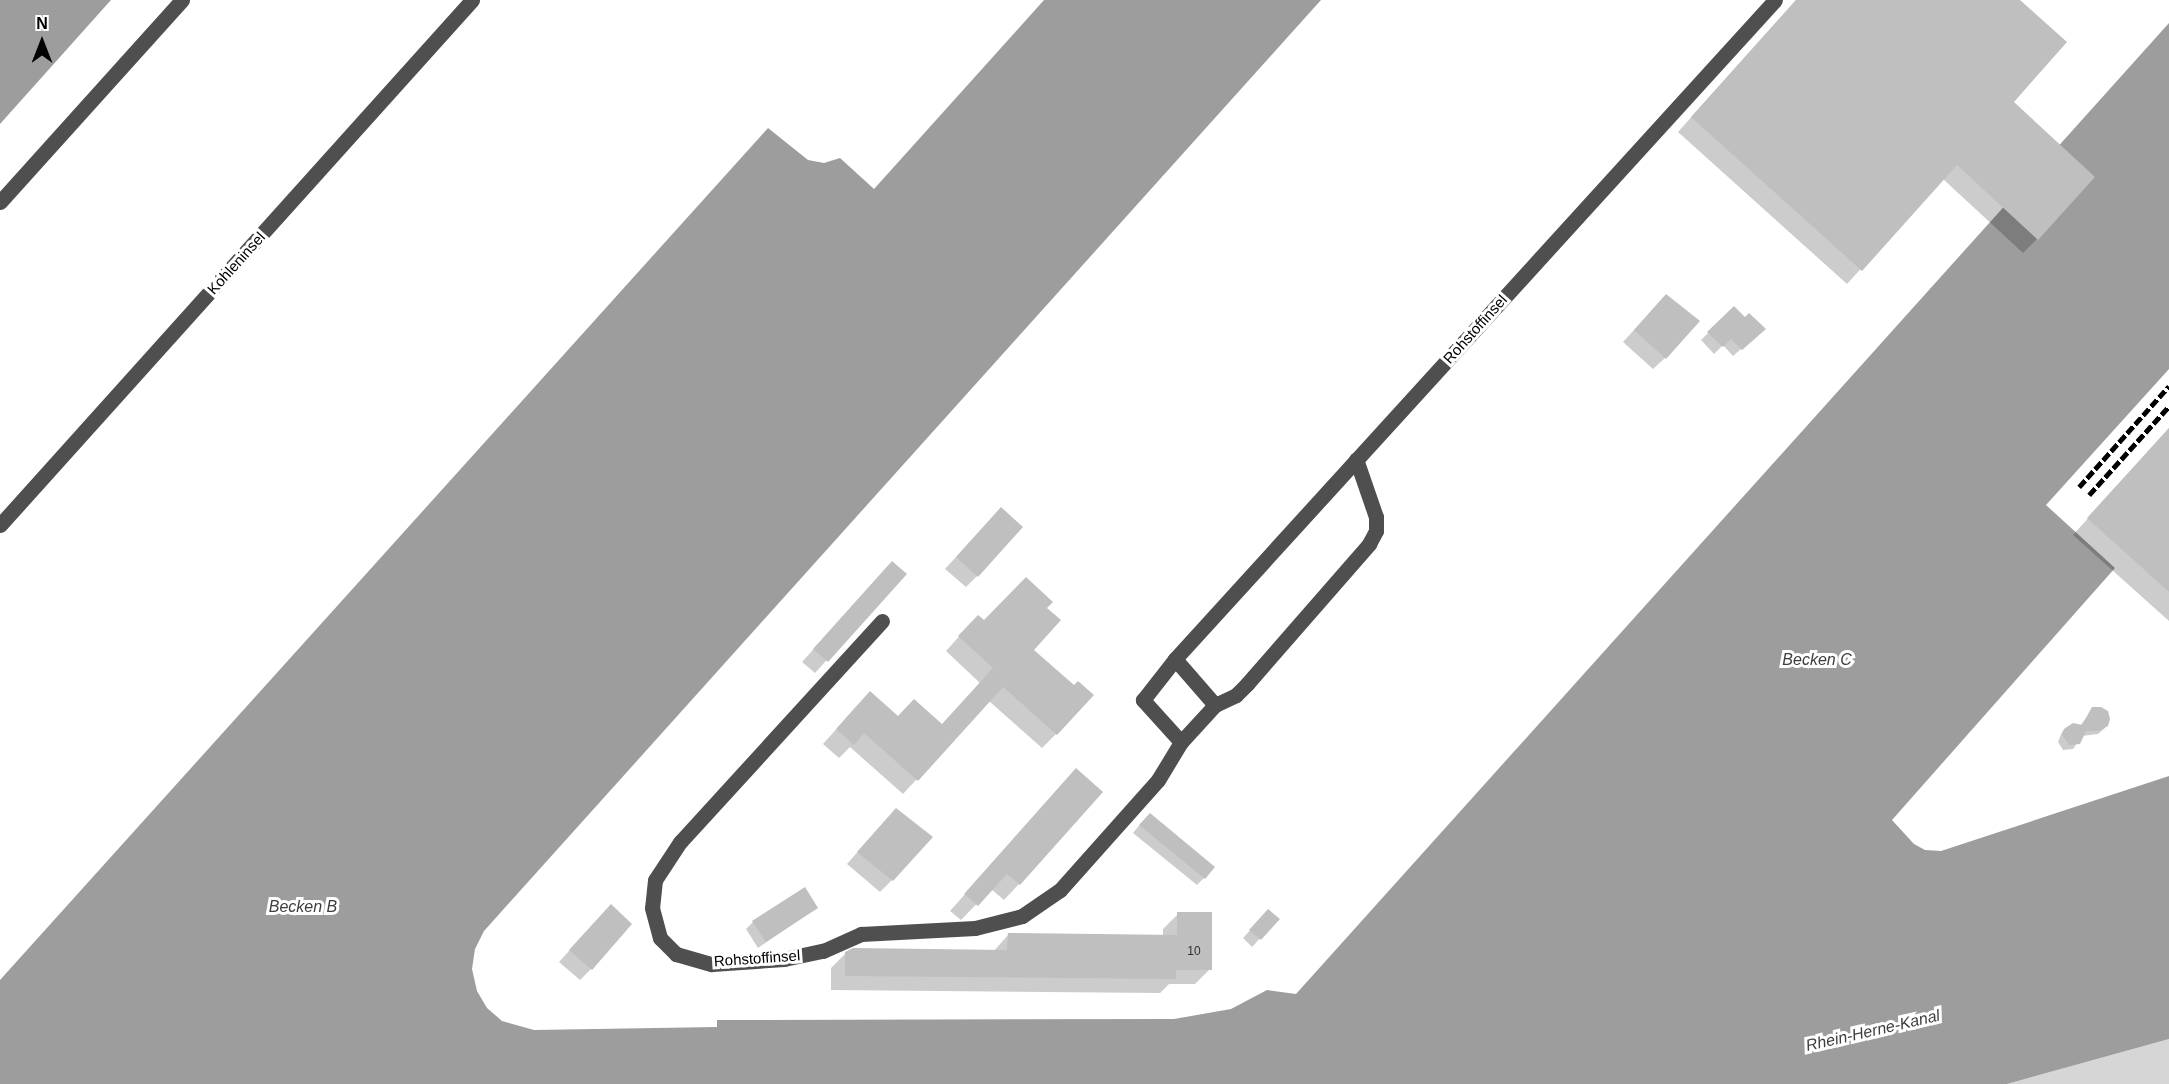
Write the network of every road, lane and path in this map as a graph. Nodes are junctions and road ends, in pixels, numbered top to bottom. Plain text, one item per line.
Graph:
1 (182, 0) edge
2 (472, 0) edge
3 (1775, 0) edge
4 (0, 202) edge
5 (1356, 459) junction
6 (0, 525) edge
7 (882, 621) dead end
8 (1175, 659) junction
9 (1215, 705) junction
10 (1181, 742) junction

1 - 4 street
2 - 6 street, Kohleninsel
3 - 5 street, Rohstoffinsel
5 - 8 street, Rohstoffinsel
5 - 9 street, Rohstoffinsel
7 - 10 street, Rohstoffinsel
8 - 9 street
8 - 10 street, Rohstoffinsel
9 - 10 street, Rohstoffinsel

